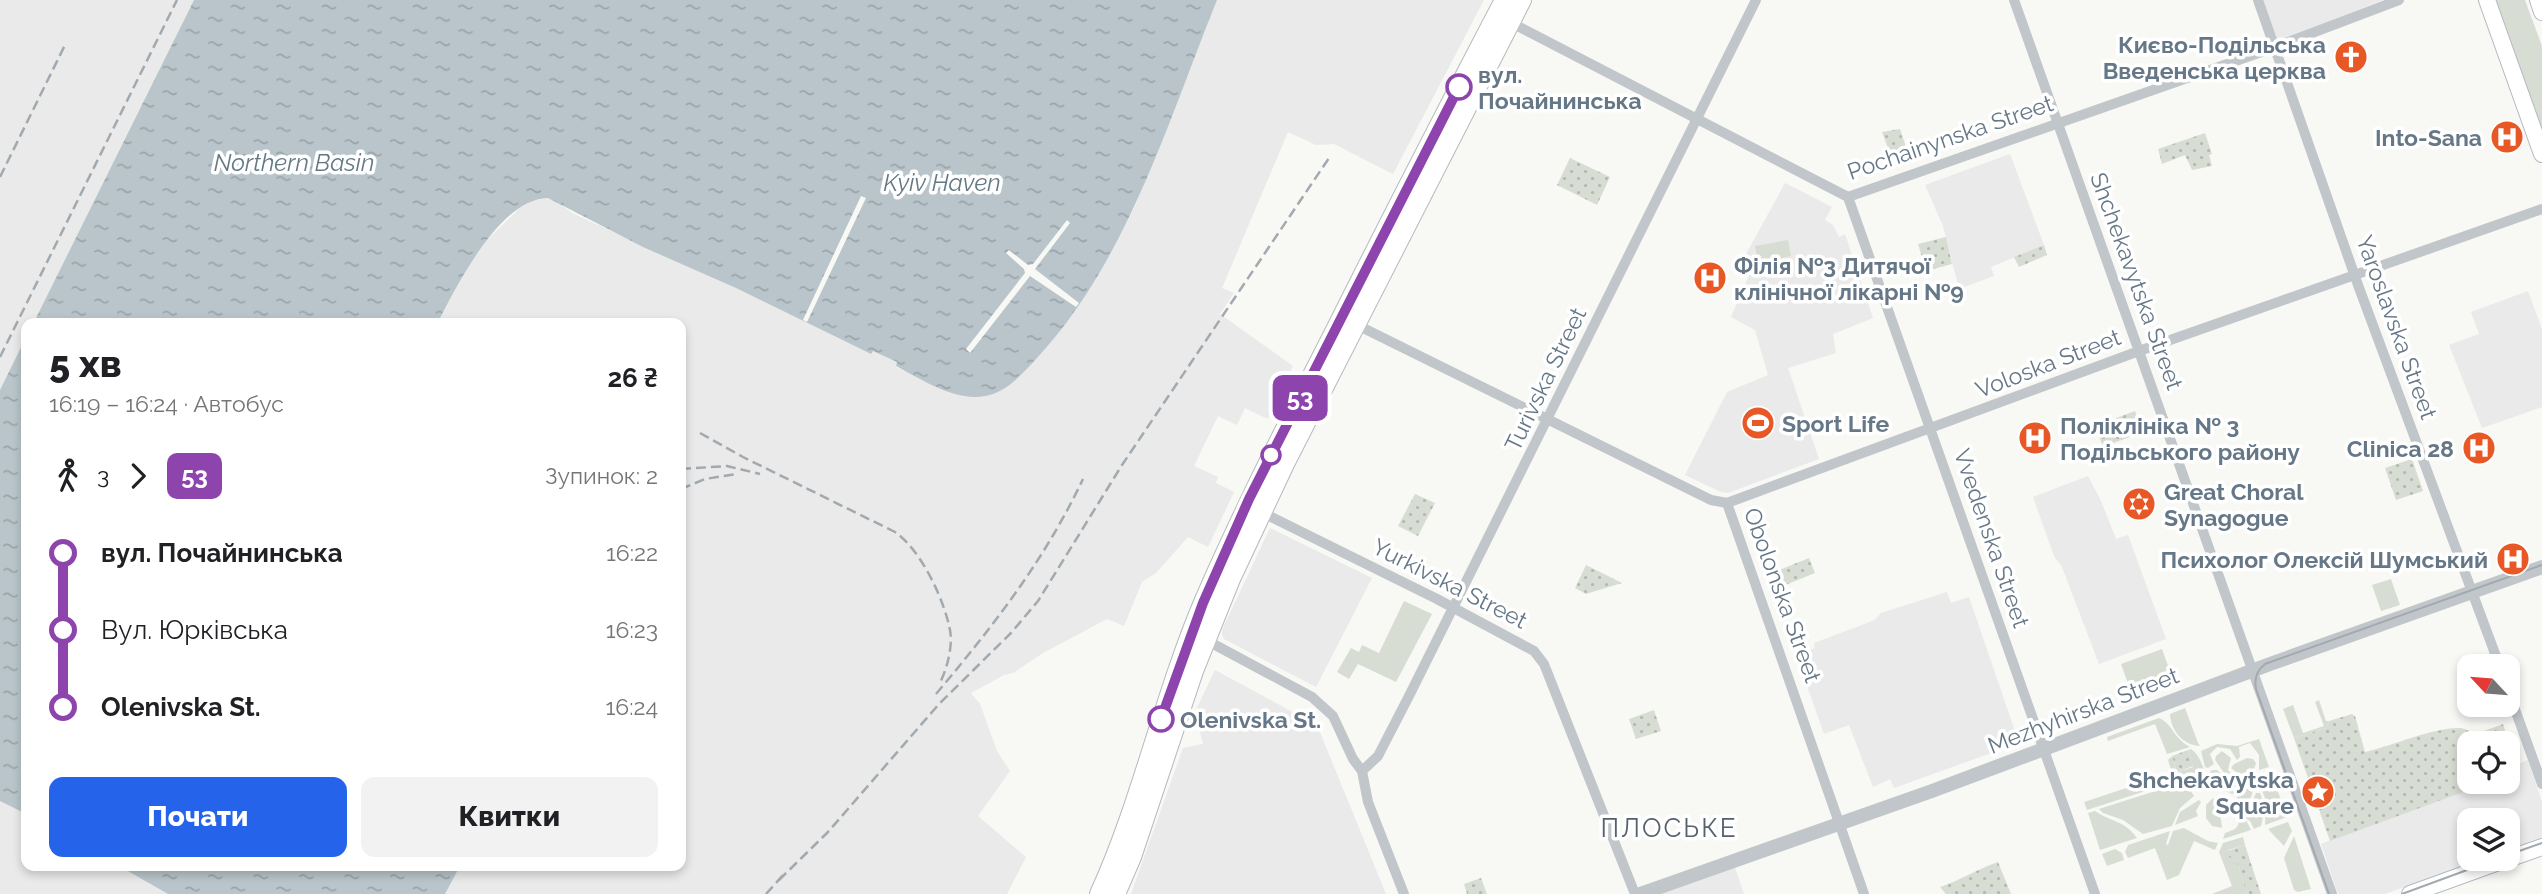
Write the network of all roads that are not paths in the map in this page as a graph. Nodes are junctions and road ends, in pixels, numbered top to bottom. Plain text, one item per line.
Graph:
1 (1522, 0) edge
2 (1756, 0) edge
3 (2014, 0) edge
4 (2258, 0) edge
5 (2399, 0) edge
6 (2487, 0) edge
7 (2538, 0) edge
8 (1504, 12) edge
9 (2542, 12) edge
10 (2275, 47) junction
11 (1698, 120) junction
12 (2058, 122) junction
13 (2542, 154) edge
14 (1848, 197) junction
15 (2542, 209) edge
16 (2355, 276) junction
17 (1355, 324) junction
18 (2139, 351) junction
19 (1549, 419) junction
20 (1932, 429) junction
21 (1727, 503) junction
22 (1261, 512) junction
23 (2542, 567) edge
24 (2473, 591) junction
25 (1453, 608) junction
26 (1198, 636) junction
27 (2495, 654) edge
28 (2252, 671) junction
29 (2518, 718) edge
30 (2044, 749) junction
31 (1362, 771) junction
32 (2542, 784) edge
33 (1840, 822) junction
34 (2542, 847) edge
35 (2520, 855) edge
36 (2474, 871) edge
37 (1099, 894) edge
38 (1116, 894) edge
39 (1404, 894) edge
40 (1637, 894) edge
41 (1864, 894) edge
42 (2095, 894) edge
43 (2332, 894) edge
44 (2410, 894) edge

1 - 8 main road
2 - 11 street, Turivska Street
3 - 12 street, Shchekavytska Street
4 - 10 street, Yaroslavska Street
5 - 10 street, Pochainynska Street
6 - 13 main road
7 - 9 main road
8 - 11 street, Pochainynska Street
8 - 17 main road
8 - 26 main road
10 - 12 street, Pochainynska Street
10 - 16 street, Yaroslavska Street
11 - 14 street, Pochainynska Street
11 - 19 street, Turivska Street
12 - 14 street, Pochainynska Street
12 - 18 street, Shchekavytska Street
14 - 20 street, Vvedenska Street
15 - 16 street, Voloska Street
16 - 18 street, Voloska Street
16 - 24 street, Yaroslavska Street
17 - 19 street, Obolonska Street
17 - 22 main road
18 - 20 street, Voloska Street
18 - 28 street, Shchekavytska Street
19 - 21 street, Obolonska Street
19 - 25 street, Turivska Street
20 - 21 street, Voloska Street
20 - 30 street, Vvedenska Street
21 - 33 street, Obolonska Street
22 - 25 street, Yurkivska Street
22 - 26 main road
23 - 24 street, Mezhyhirska Street
24 - 27 street, Yaroslavska Street
24 - 28 street, Mezhyhirska Street
25 - 31 street, Turivska Street
25 - 40 street, Yurkivska Street
26 - 31 street
26 - 37 main road
26 - 38 main road
28 - 30 street, Mezhyhirska Street
28 - 43 street, Shchekavytska Street
29 - 32 street
30 - 33 street, Mezhyhirska Street
30 - 42 street, Vvedenska Street
31 - 39 street
33 - 40 street, Mezhyhirska Street
33 - 41 street, Obolonska Street
34 - 35 main road
36 - 44 main road

